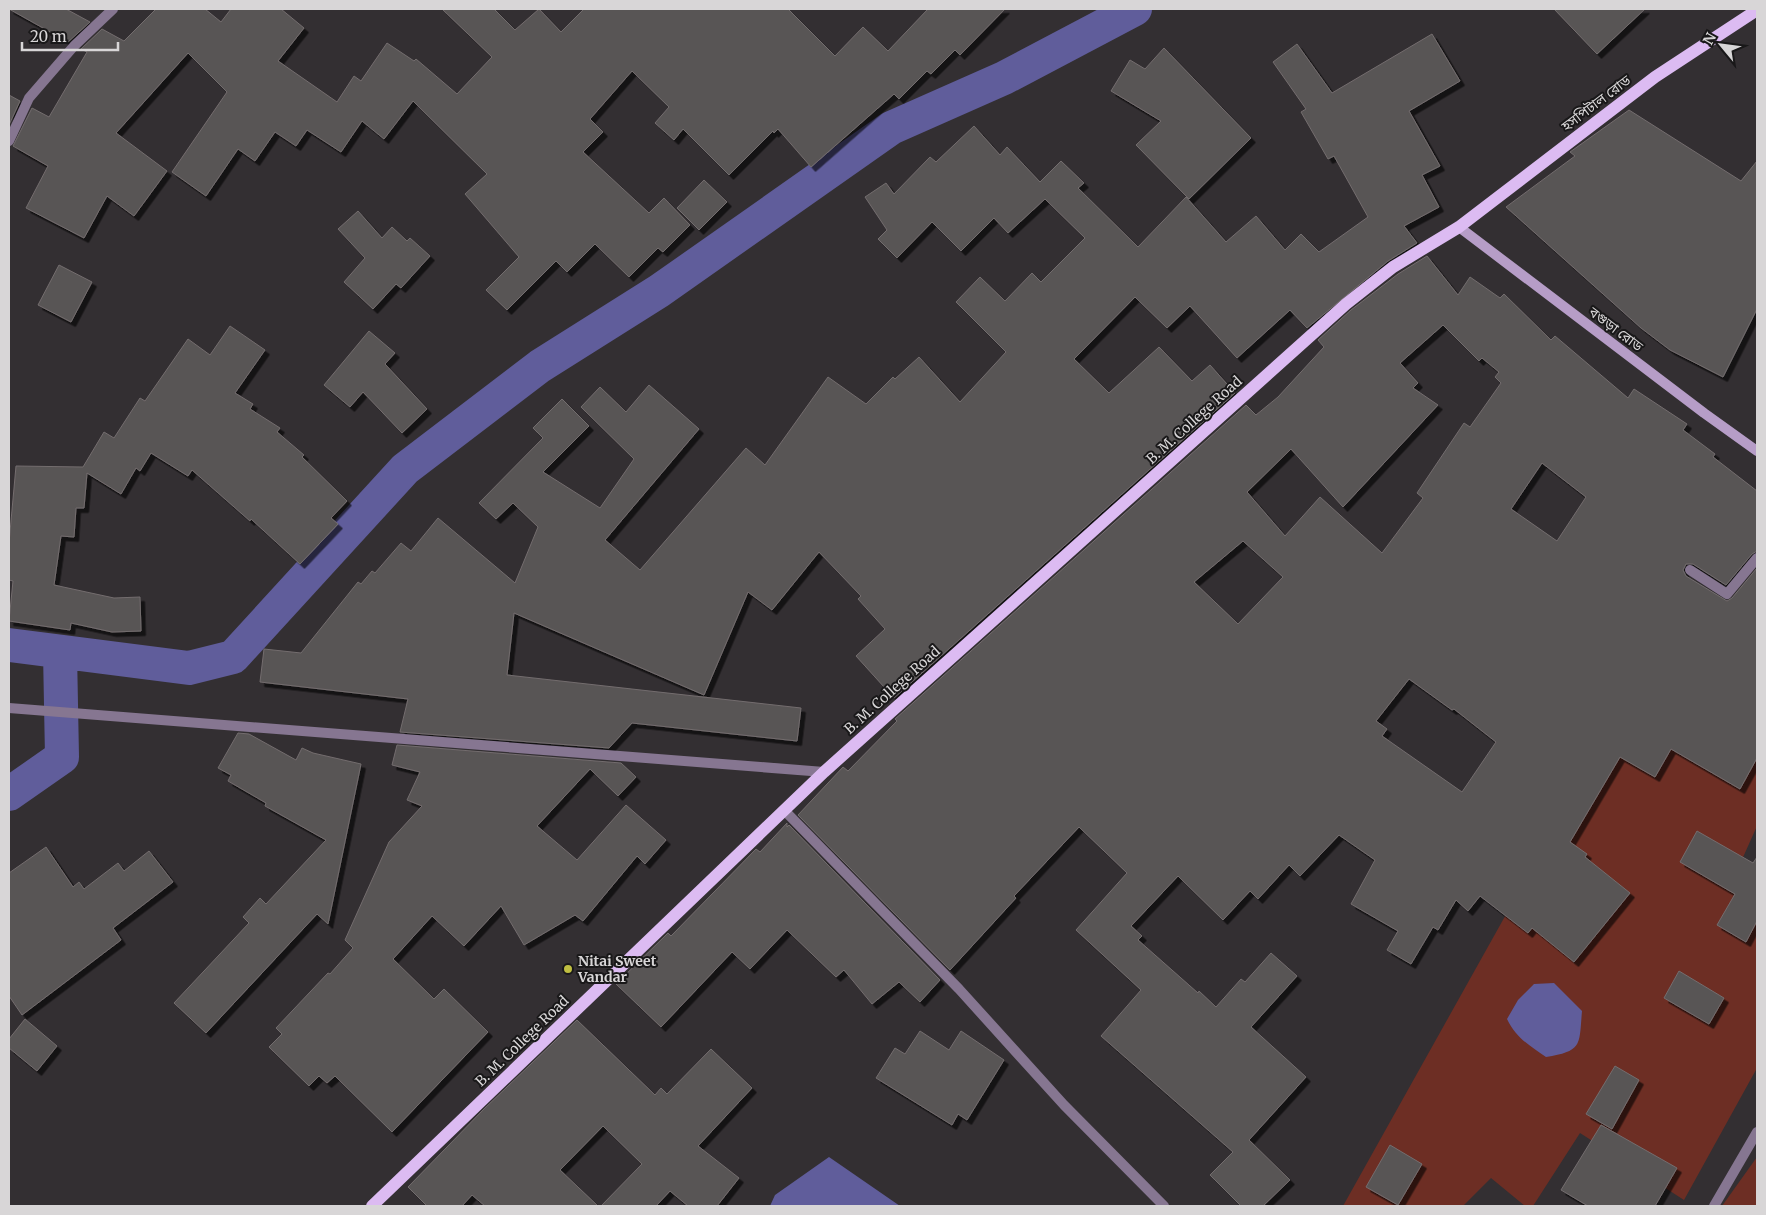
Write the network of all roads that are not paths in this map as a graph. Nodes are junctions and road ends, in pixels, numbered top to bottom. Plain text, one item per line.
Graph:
1 (113, 9) edge
2 (1757, 10) edge
3 (9, 141) edge
4 (1459, 227) junction
5 (1757, 451) edge
6 (1757, 558) edge
7 (1690, 570) dead end
8 (9, 708) edge
9 (824, 772) junction
10 (784, 810) junction
11 (1757, 1132) edge
12 (372, 1206) edge
13 (1164, 1206) edge
14 (1714, 1206) edge

1 - 3 street
2 - 4 main road, হসপিটাল রোড
4 - 5 main road, বগুড়া রোড
4 - 9 main road, B. M. College Road
6 - 7 street
8 - 9 street
9 - 10 main road, B. M. College Road
10 - 12 main road, B. M. College Road
10 - 13 street
11 - 14 street

